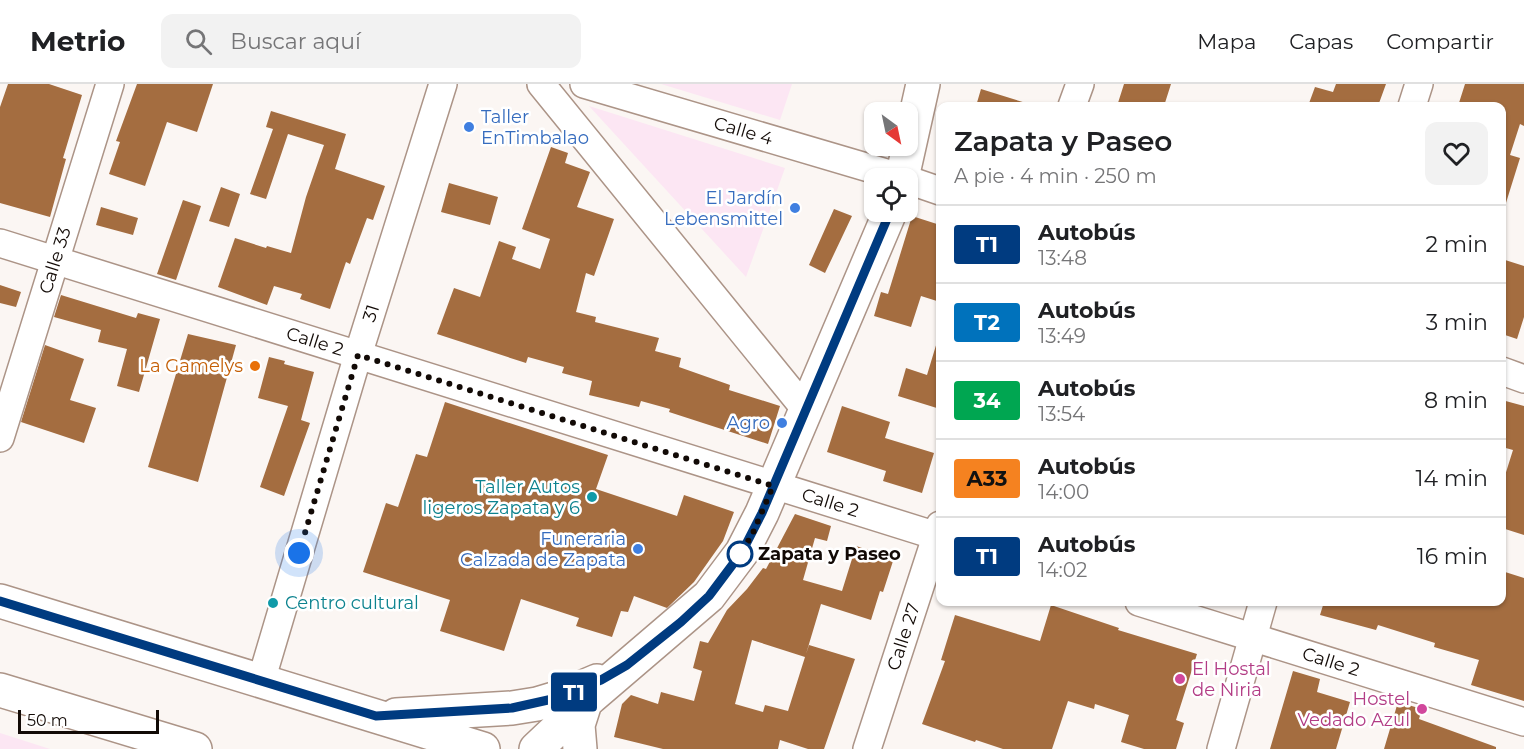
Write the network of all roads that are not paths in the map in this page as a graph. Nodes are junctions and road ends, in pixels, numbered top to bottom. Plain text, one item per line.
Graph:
1 (110, 84) edge
2 (443, 84) edge
3 (541, 84) edge
4 (584, 84) edge
5 (923, 84) edge
6 (1080, 84) edge
7 (1419, 84) edge
8 (1073, 102) edge
9 (1413, 102) edge
10 (868, 168) edge
11 (904, 168) edge
12 (918, 183) edge
13 (936, 188) edge
14 (886, 222) edge
15 (0, 243) edge
16 (54, 260) junction
17 (358, 355) junction
18 (1506, 372) edge
19 (1524, 379) edge
20 (806, 410) junction
21 (0, 438) edge
22 (773, 486) junction
23 (936, 532) edge
24 (936, 542) edge
25 (4, 604) edge
26 (1150, 606) edge
27 (1262, 606) edge
28 (1252, 639) junction
29 (627, 665) junction
30 (261, 681) junction
31 (0, 690) edge
32 (585, 703) junction
33 (376, 716) junction
34 (1524, 722) edge
35 (195, 749) edge
36 (483, 749) edge
37 (536, 749) edge
38 (580, 749) edge
39 (867, 749) edge
40 (1221, 749) edge

1 - 16 street, Calle 33
2 - 17 street, 31
3 - 20 street
4 - 10 street, Calle 4
5 - 11 main road
6 - 8 street
7 - 9 street
12 - 13 street
14 - 20 main road
15 - 16 street, Calle 2
16 - 17 street, Calle 2
16 - 21 street, Calle 33
17 - 22 street, Calle 2
17 - 30 street, 31
18 - 19 street
20 - 22 main road
22 - 23 street, Calle 2
22 - 29 main road
24 - 39 street, Calle 27
25 - 30 main road
26 - 28 street, Calle 2
27 - 28 street
28 - 34 street, Calle 2
28 - 40 street
29 - 32 main road
29 - 33 main road
30 - 33 main road
31 - 35 main road
32 - 37 main road
32 - 38 main road
33 - 36 main road

